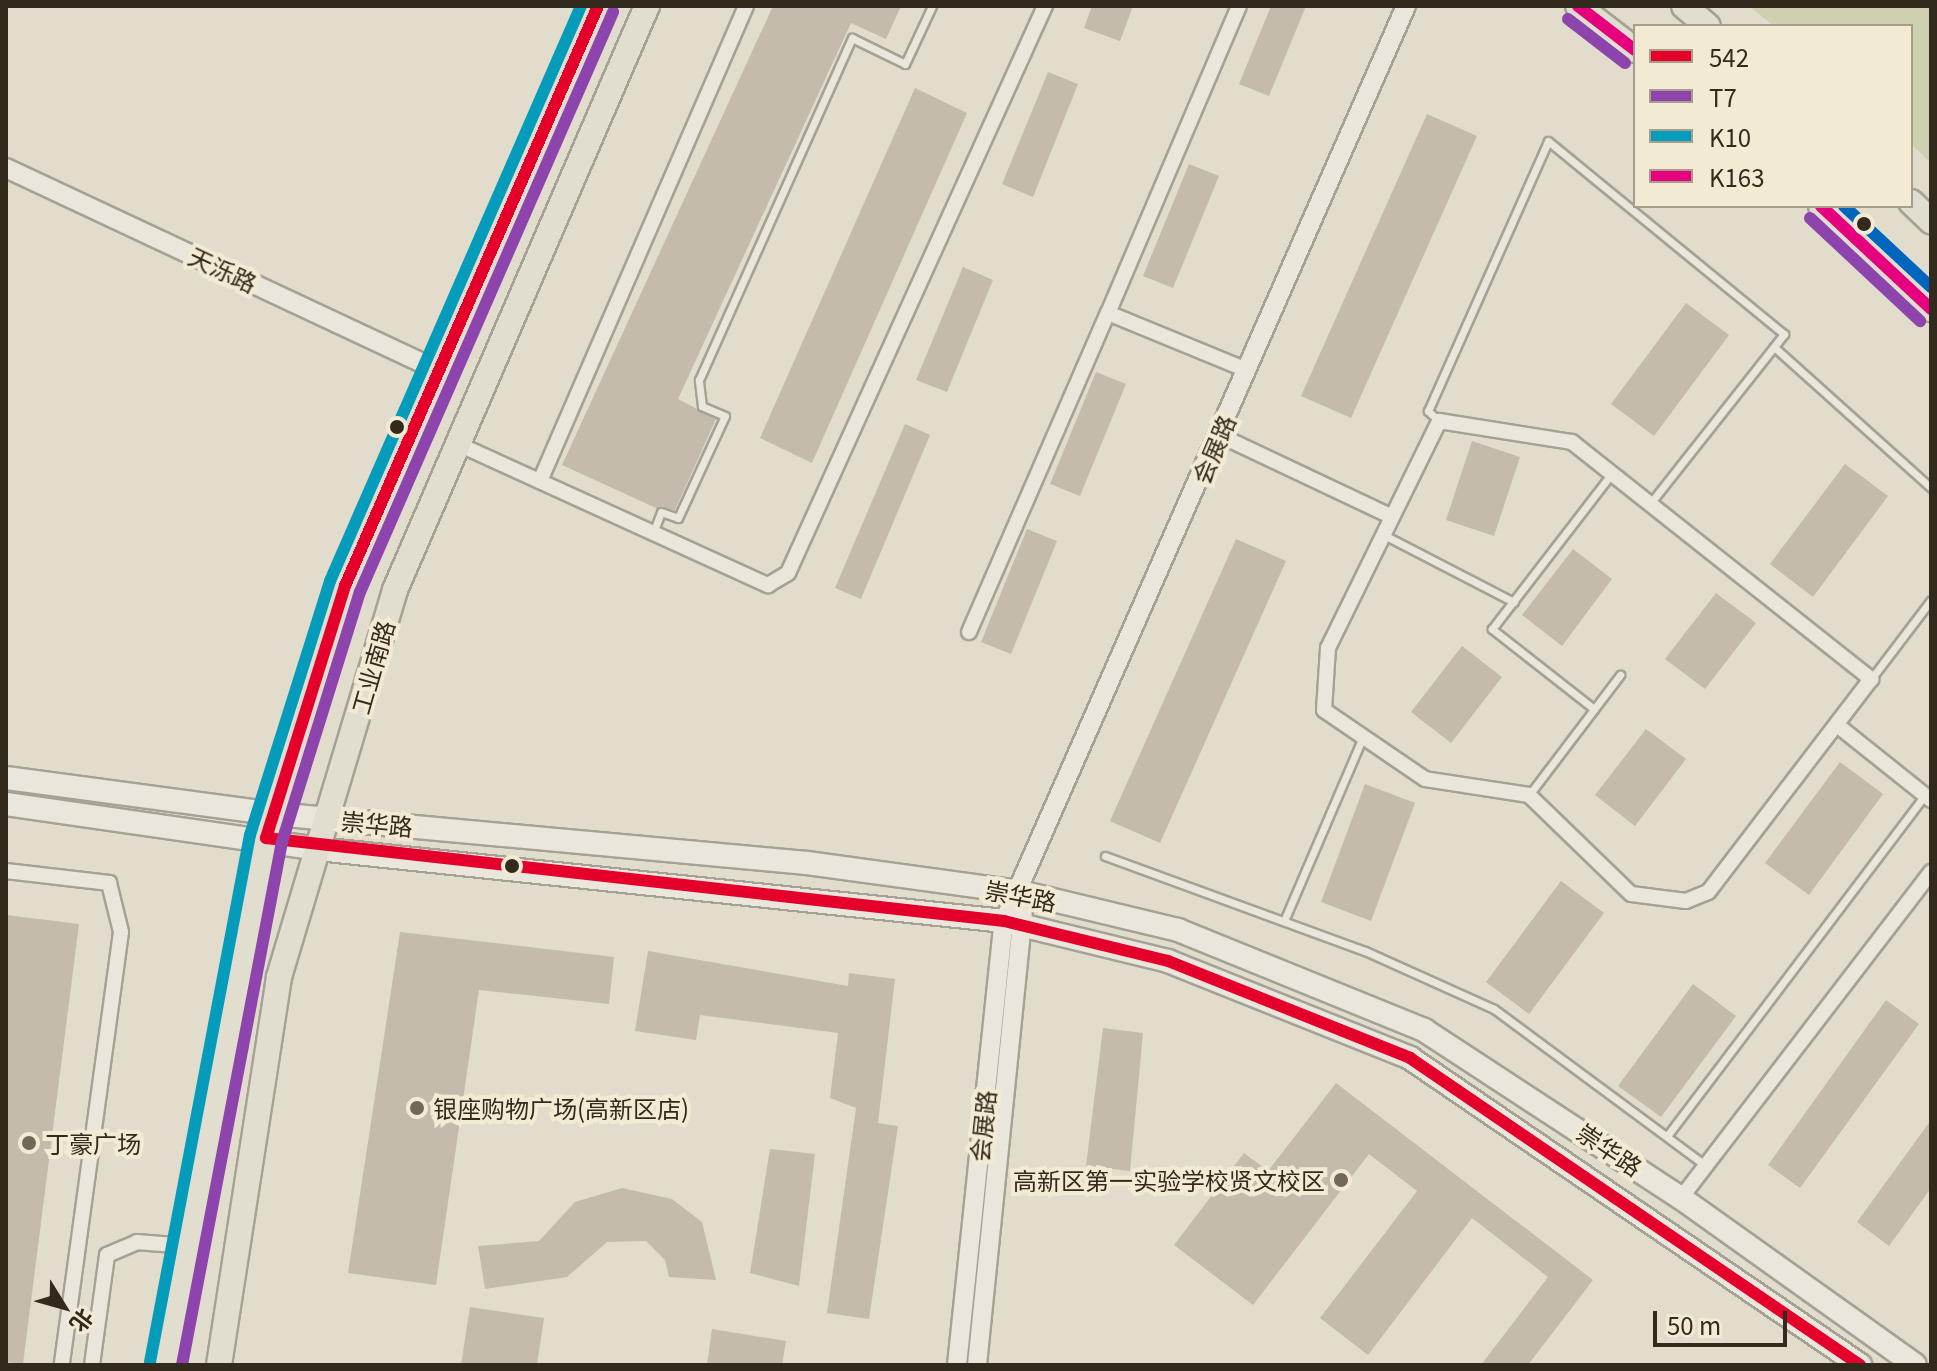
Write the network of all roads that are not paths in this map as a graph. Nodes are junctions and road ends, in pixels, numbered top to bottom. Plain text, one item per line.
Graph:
1 (598, 6) edge
2 (647, 6) edge
3 (746, 6) edge
4 (932, 6) edge
5 (1045, 6) edge
6 (1239, 6) edge
7 (1406, 6) edge
8 (1578, 6) edge
9 (1684, 6) edge
10 (1706, 24) edge
11 (1633, 48) edge
12 (6, 168) edge
13 (1913, 204) edge
14 (1823, 208) edge
15 (1931, 221) edge
16 (1931, 309) edge
17 (1108, 313) junction
18 (1774, 347) junction
19 (1247, 370) junction
20 (440, 371) junction
21 (1439, 421) junction
22 (1219, 435) junction
23 (458, 444) junction
24 (1613, 472) junction
25 (540, 481) junction
26 (1931, 488) edge
27 (1653, 500) junction
28 (1390, 516) junction
29 (653, 533) junction
30 (1382, 534) junction
31 (1931, 600) edge
32 (1514, 602) junction
33 (969, 632) dead end
34 (1620, 675) dead end
35 (1871, 679) junction
36 (1594, 709) junction
37 (1837, 725) junction
38 (1362, 739) junction
39 (6, 778) edge
40 (1529, 795) junction
41 (1928, 797) edge
42 (6, 804) edge
43 (275, 814) junction
44 (329, 818) junction
45 (266, 838) junction
46 (318, 849) junction
47 (1105, 856) dead end
48 (6, 871) edge
49 (1931, 872) edge
50 (1020, 892) junction
51 (1284, 921) junction
52 (1014, 923) junction
53 (1667, 1136) junction
54 (1706, 1166) junction
55 (1681, 1198) junction
56 (187, 1246) junction
57 (62, 1365) edge
58 (92, 1365) edge
59 (166, 1365) edge
60 (219, 1365) edge
61 (957, 1365) edge
62 (977, 1365) edge
63 (1860, 1365) edge
64 (1915, 1365) edge

1 - 20 main road, 工业南路
2 - 23 main road, 工业南路
3 - 25 street
4 - 29 lane
5 - 29 street
6 - 17 street
7 - 19 street, 会展路
8 - 11 main road
9 - 10 main road
12 - 20 street, 天泺路
13 - 15 main road
14 - 16 main road
17 - 19 street
17 - 33 street
18 - 21 lane
18 - 26 lane
18 - 27 lane
19 - 22 street, 会展路
20 - 43 main road, 工业南路
21 - 24 street
21 - 28 street
22 - 28 street
22 - 50 street, 会展路
23 - 25 street
23 - 44 main road, 工业南路
24 - 27 street
24 - 32 lane
25 - 29 street
27 - 35 street
28 - 30 street
30 - 32 lane
30 - 38 street
31 - 35 lane
32 - 36 lane
34 - 36 lane
35 - 37 street
36 - 40 lane
37 - 40 street
37 - 41 street
38 - 40 street
38 - 51 lane
39 - 43 main road, 崇华路
41 - 53 lane
42 - 45 main road, 崇华路
43 - 44 main road, 崇华路
43 - 45 main road, 工业南路
44 - 46 main road, 工业南路
44 - 50 main road, 崇华路
45 - 46 main road, 崇华路
45 - 56 main road, 工业南路
46 - 52 main road, 崇华路
46 - 60 main road, 工业南路
47 - 51 lane
48 - 57 street
49 - 54 street
50 - 52 street, 会展路
50 - 55 main road, 崇华路
51 - 53 lane
52 - 61 street, 会展路
52 - 62 street, 会展路
52 - 63 main road, 崇华路
53 - 54 lane
54 - 55 street
55 - 64 main road, 崇华路
56 - 58 street
56 - 59 main road, 工业南路

